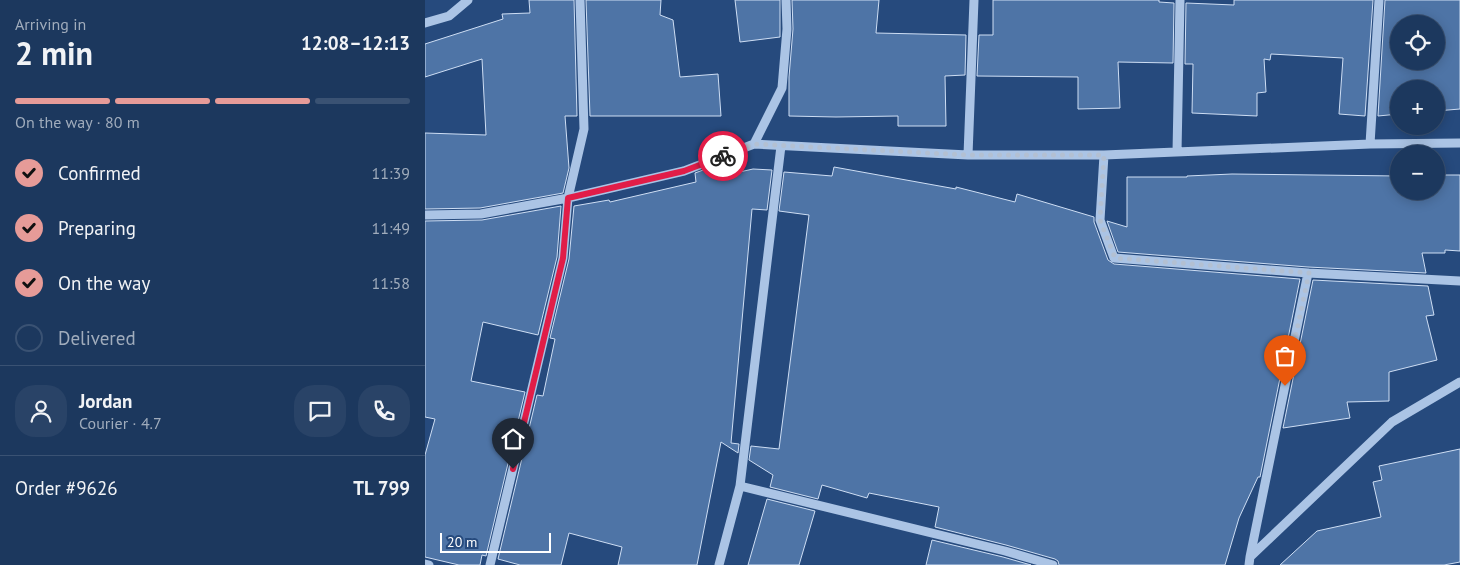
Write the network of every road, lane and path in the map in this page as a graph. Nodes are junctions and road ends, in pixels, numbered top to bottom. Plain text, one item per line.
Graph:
1 (468, 0) edge
2 (580, 0) edge
3 (786, 0) edge
4 (974, 0) edge
5 (1180, 0) edge
6 (1379, 0) edge
7 (425, 23) edge
8 (1460, 143) edge
9 (754, 144) junction
10 (1370, 144) junction
11 (781, 146) junction
12 (1177, 152) junction
13 (968, 155) junction
14 (1104, 155) junction
15 (568, 198) junction
16 (425, 215) edge
17 (1309, 273) junction
18 (1460, 281) edge
19 (1460, 382) edge
20 (740, 486) junction
21 (1249, 561) edge
22 (425, 564) edge
23 (429, 565) edge
24 (490, 565) edge
25 (719, 565) edge
26 (1053, 565) edge

1 - 7 street
2 - 15 street
3 - 9 street
4 - 13 street
5 - 12 street
6 - 10 street
8 - 10 street
9 - 11 street
9 - 15 street
10 - 12 street
11 - 13 street
11 - 20 street
12 - 14 street
13 - 14 street
14 - 17 street
15 - 16 street
15 - 24 street
17 - 18 street
17 - 21 street
19 - 21 street
20 - 25 street
20 - 26 street
22 - 23 street

